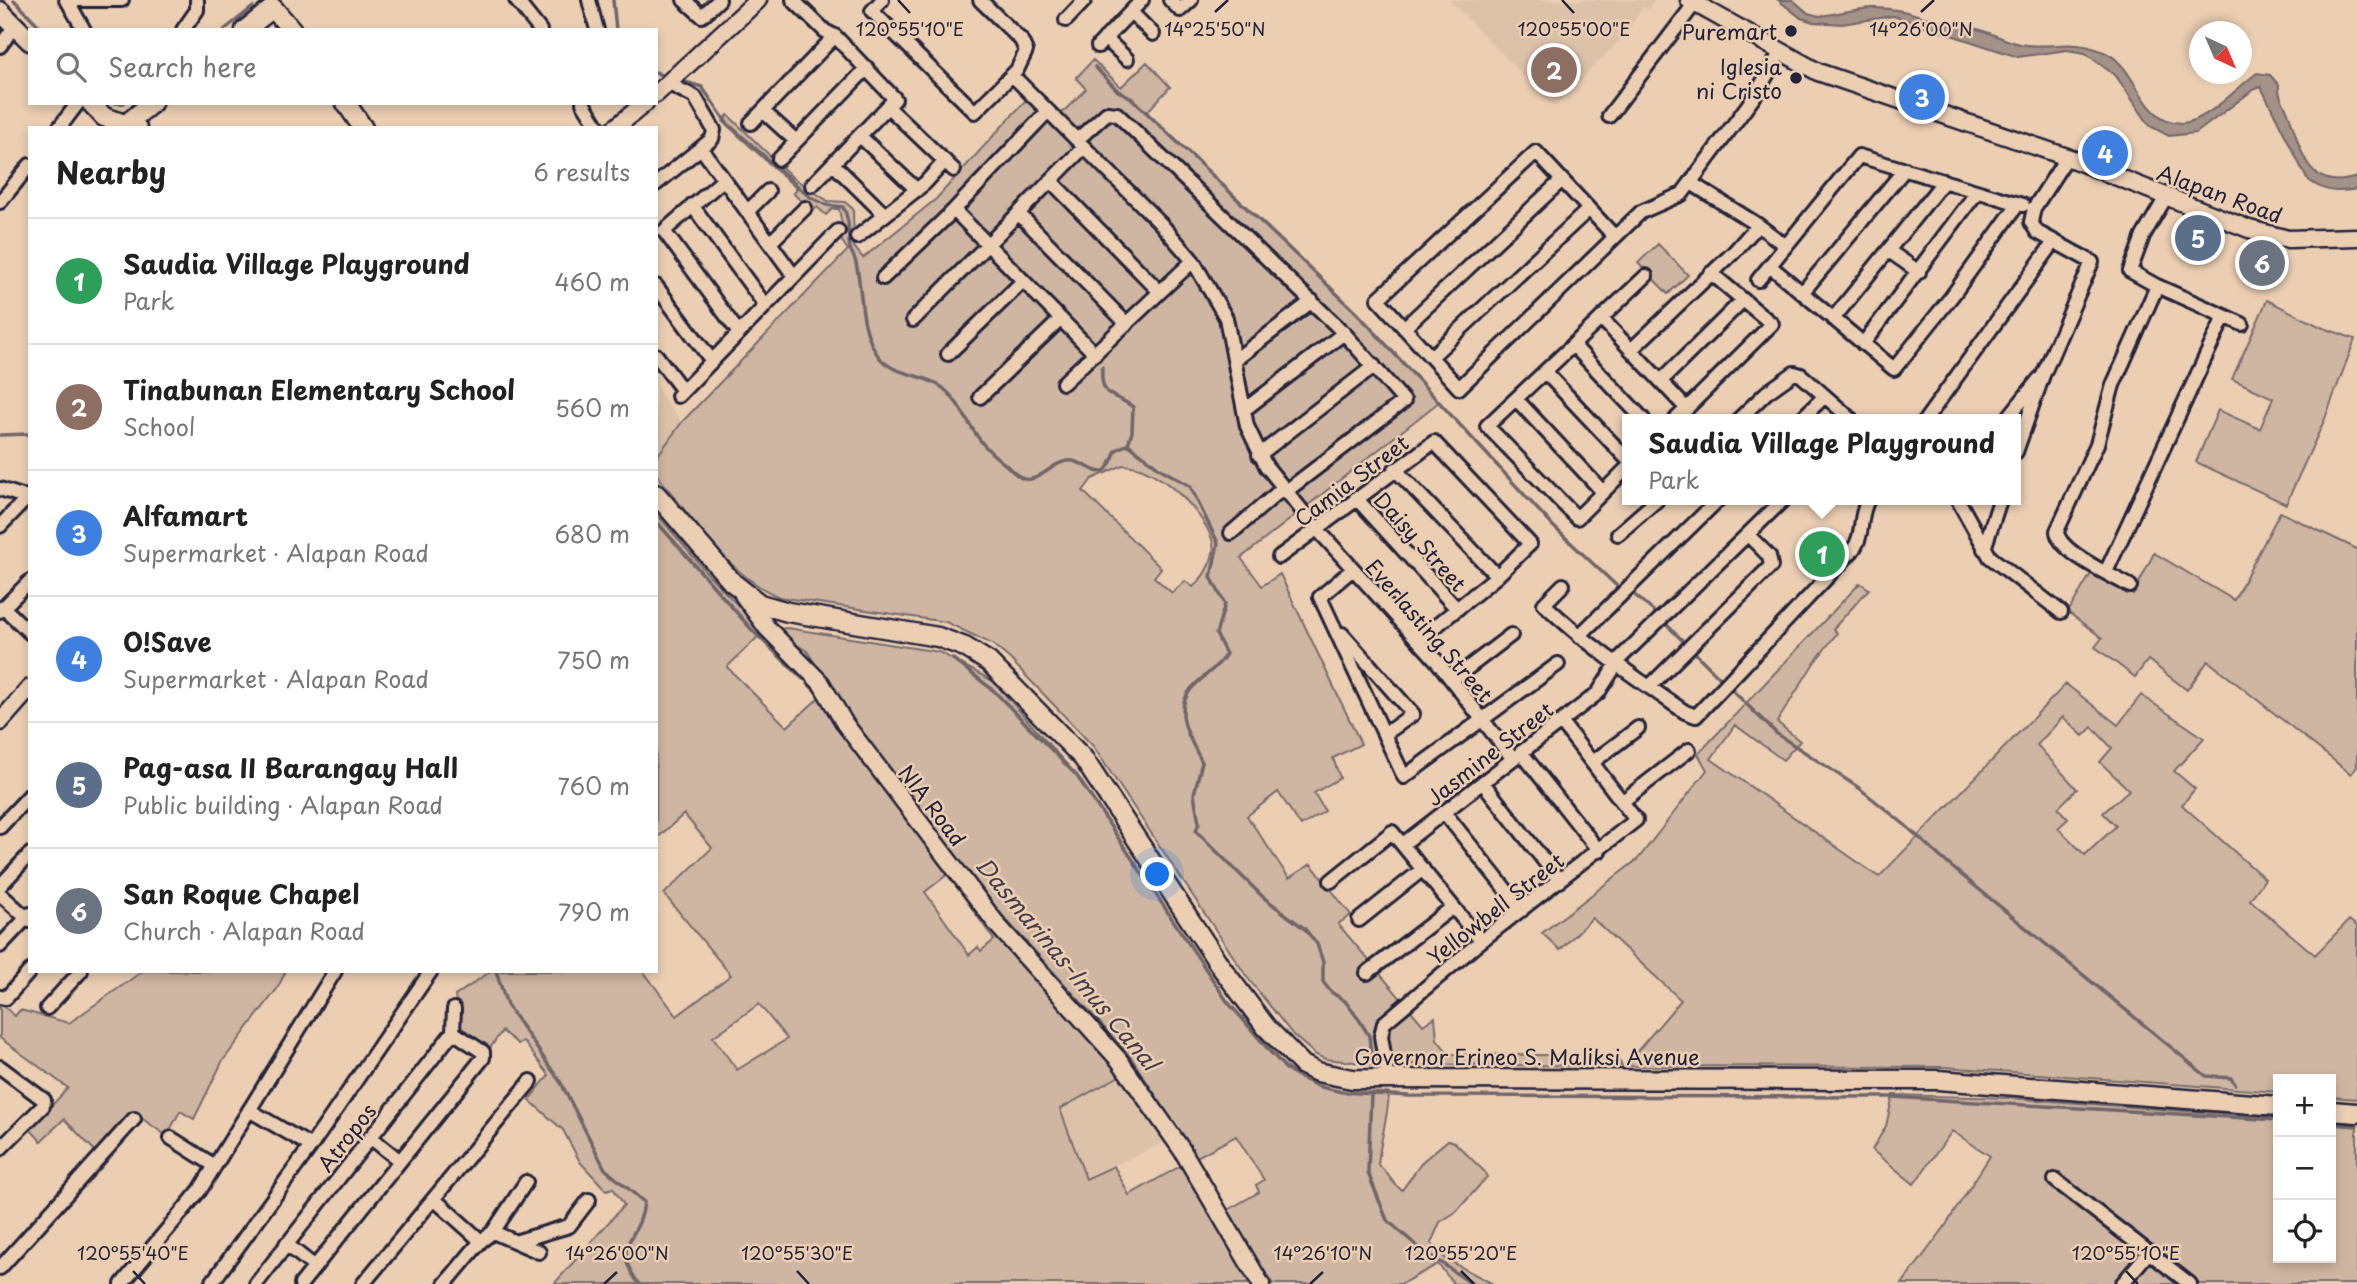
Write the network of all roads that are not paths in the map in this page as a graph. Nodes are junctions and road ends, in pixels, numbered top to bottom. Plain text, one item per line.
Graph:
1 (67, 0) edge
2 (121, 0) edge
3 (197, 0) edge
4 (516, 0) edge
5 (589, 0) edge
6 (684, 0) edge
7 (719, 0) edge
8 (758, 0) edge
9 (793, 0) edge
10 (804, 0) edge
11 (882, 0) edge
12 (980, 0) edge
13 (1086, 0) edge
14 (1142, 0) edge
15 (1170, 0) edge
16 (1191, 0) edge
17 (1692, 2) edge
18 (272, 4) edge
19 (0, 10) edge
20 (1131, 12) junction
21 (1066, 20) dead end
22 (15, 26) junction
23 (82, 28) edge
24 (184, 28) edge
25 (247, 28) edge
26 (290, 28) edge
27 (538, 28) edge
28 (596, 28) edge
29 (834, 34) junction
30 (1153, 34) dead end
31 (28, 39) edge
32 (0, 46) edge
33 (1780, 53) junction
34 (1127, 60) dead end
35 (867, 68) junction
36 (1012, 75) junction
37 (663, 89) edge
38 (76, 105) edge
39 (93, 105) edge
40 (150, 105) edge
41 (346, 105) edge
42 (584, 105) edge
43 (643, 105) edge
44 (888, 107) junction
45 (763, 111) junction
46 (1048, 111) junction
47 (1609, 116) dead end
48 (751, 123) dead end
49 (61, 126) edge
50 (131, 126) edge
51 (362, 126) edge
52 (599, 126) edge
53 (617, 126) edge
54 (860, 136) junction
55 (796, 141) junction
56 (1080, 143) junction
57 (701, 148) junction
58 (2067, 158) junction
59 (779, 159) dead end
60 (833, 164) junction
61 (28, 167) edge
62 (1905, 169) junction
63 (723, 180) junction
64 (1562, 180) junction
65 (1051, 181) junction
66 (1944, 181) junction
67 (658, 182) edge
68 (1691, 183) junction
69 (813, 185) dead end
70 (917, 190) junction
71 (768, 191) dead end
72 (1977, 192) junction
73 (2166, 197) junction
74 (0, 202) edge
75 (2018, 204) junction
76 (692, 205) junction
77 (805, 208) dead end
78 (2034, 208) junction
79 (1589, 209) junction
80 (954, 210) junction
81 (747, 212) junction
82 (1018, 214) junction
83 (885, 215) junction
84 (1758, 225) junction
85 (838, 231) dead end
86 (858, 237) dead end
87 (1615, 237) junction
88 (2357, 237) edge
89 (2054, 242) junction
90 (770, 243) junction
91 (989, 246) junction
92 (1786, 246) junction
93 (1889, 251) junction
94 (1193, 261) junction
95 (1770, 266) junction
96 (1919, 272) junction
97 (1711, 273) junction
98 (794, 276) junction
99 (1646, 276) dead end
100 (883, 278) dead end
101 (1023, 281) junction
102 (1758, 281) dead end
103 (2157, 286) junction
104 (658, 289) edge
105 (1160, 292) junction
106 (1802, 293) junction
107 (1744, 300) junction
108 (1312, 301) junction
109 (765, 305) junction
110 (2224, 317) junction
111 (1601, 318) junction
112 (1061, 319) junction
113 (1833, 319) junction
114 (914, 320) dead end
115 (1127, 324) junction
116 (2242, 324) dead end
117 (1404, 328) junction
118 (739, 333) junction
119 (1344, 333) junction
120 (1863, 344) junction
121 (1573, 345) junction
122 (1631, 350) junction
123 (948, 354) dead end
124 (1095, 354) junction
125 (1431, 357) junction
126 (658, 358) edge
127 (1235, 360) junction
128 (712, 361) junction
129 (1374, 366) junction
130 (1545, 372) junction
131 (2043, 375) junction
132 (1661, 381) junction
133 (1063, 383) dead end
134 (1825, 396) junction
135 (980, 397) dead end
136 (1516, 399) junction
137 (1687, 409) junction
138 (1244, 410) junction
139 (1638, 414) edge
140 (1682, 414) edge
141 (1744, 414) edge
142 (1806, 414) edge
143 (1845, 414) edge
144 (1930, 414) edge
145 (2011, 414) edge
146 (2021, 438) edge
147 (1622, 454) edge
148 (1259, 455) junction
149 (1395, 470) junction
150 (1622, 473) edge
151 (0, 489) edge
152 (1283, 491) junction
153 (1603, 492) junction
154 (28, 496) edge
155 (658, 496) edge
156 (28, 497) edge
157 (1356, 498) junction
158 (1651, 505) edge
159 (1713, 505) edge
160 (1778, 505) edge
161 (1866, 505) edge
162 (1960, 505) edge
163 (1998, 505) edge
164 (0, 526) edge
165 (1317, 529) junction
166 (1231, 533) dead end
167 (1618, 534) dead end
168 (1748, 535) junction
169 (1983, 550) junction
170 (1279, 557) dead end
171 (1353, 569) junction
172 (2106, 572) junction
173 (1497, 576) junction
174 (28, 583) edge
175 (1563, 585) dead end
176 (2130, 586) dead end
177 (741, 591) junction
178 (2, 609) edge
179 (1457, 609) junction
180 (2061, 612) dead end
181 (1335, 626) junction
182 (28, 631) edge
183 (1511, 635) dead end
184 (1579, 636) junction
185 (1419, 640) junction
186 (1558, 664) dead end
187 (1616, 664) junction
188 (1452, 680) junction
189 (1649, 687) junction
190 (28, 690) edge
191 (1482, 719) junction
192 (0, 722) edge
193 (1561, 722) junction
194 (1638, 728) dead end
195 (1385, 734) junction
196 (1689, 750) dead end
197 (1517, 756) junction
198 (1592, 762) junction
199 (1483, 783) junction
200 (28, 797) edge
201 (1623, 802) junction
202 (1444, 812) junction
203 (0, 827) edge
204 (1403, 844) junction
205 (1599, 851) junction
206 (28, 856) edge
207 (1423, 869) junction
208 (1331, 881) dead end
209 (1560, 881) junction
210 (0, 886) edge
211 (0, 894) edge
212 (1454, 907) junction
213 (1522, 910) junction
214 (28, 916) edge
215 (28, 918) edge
216 (1359, 920) dead end
217 (1481, 941) junction
218 (0, 946) edge
219 (28, 973) edge
220 (78, 973) edge
221 (334, 973) edge
222 (430, 973) edge
223 (1367, 973) dead end
224 (0, 997) edge
225 (47, 1008) dead end
226 (454, 1009) dead end
227 (453, 1032) junction
228 (5, 1071) edge
229 (1388, 1080) junction
230 (531, 1081) dead end
231 (0, 1085) edge
232 (2273, 1106) edge
233 (249, 1110) junction
234 (2336, 1111) edge
235 (2357, 1113) edge
236 (134, 1119) dead end
237 (370, 1137) junction
238 (170, 1138) dead end
239 (311, 1146) junction
240 (0, 1149) edge
241 (400, 1161) junction
242 (215, 1166) junction
243 (2055, 1180) dead end
244 (526, 1182) dead end
245 (434, 1199) junction
246 (589, 1200) dead end
247 (493, 1232) junction
248 (481, 1241) junction
249 (518, 1241) junction
250 (286, 1244) junction
251 (539, 1252) dead end
252 (2149, 1252) junction
253 (0, 1268) edge
254 (315, 1268) junction
255 (259, 1280) edge
256 (122, 1284) edge
257 (211, 1284) edge
258 (273, 1284) edge
259 (302, 1284) edge
260 (363, 1284) edge
261 (445, 1284) edge
262 (1261, 1284) edge
263 (2122, 1284) edge
264 (2190, 1284) edge

1 - 2 street
1 - 23 street
3 - 24 street
4 - 27 street
5 - 28 street
6 - 7 street
8 - 37 street
9 - 29 street
10 - 29 street
11 - 36 street
12 - 36 street
13 - 21 street
14 - 20 street
15 - 16 street
17 - 33 street, Alapan Road
17 - 47 street
18 - 25 main road
18 - 26 main road
19 - 22 main road
20 - 30 street
20 - 34 street
22 - 31 main road
22 - 32 street
29 - 35 street
29 - 45 street
33 - 58 street, Alapan Road
33 - 68 street
35 - 44 street
35 - 55 street
36 - 46 street, Everlasting Street
37 - 57 street
38 - 49 street
39 - 50 main road
40 - 50 main road
41 - 51 main road
42 - 52 street
43 - 53 street
44 - 54 street
44 - 70 street
45 - 48 street
45 - 55 street
46 - 56 street, Everlasting Street
46 - 80 street
54 - 60 street
54 - 70 street
55 - 59 street
56 - 65 street
56 - 94 street, Everlasting Street
56 - 108 street
57 - 63 street
57 - 67 street
58 - 73 street, Alapan Road
58 - 78 street
60 - 69 street
60 - 83 street
61 - 74 street
62 - 66 street
62 - 92 street
62 - 106 street
63 - 76 street
63 - 81 street
64 - 79 street
64 - 117 street
64 - 117 street
65 - 82 street
65 - 105 street
66 - 72 street
66 - 93 street
68 - 84 street
68 - 87 street
70 - 83 street
71 - 81 street
72 - 75 street
72 - 96 street
73 - 88 street, Alapan Road
73 - 103 street
75 - 78 street
75 - 120 street
76 - 109 street
76 - 118 street
77 - 90 street
78 - 89 street
79 - 87 street
79 - 125 street
80 - 91 street
80 - 100 street
81 - 90 street
82 - 91 street
82 - 115 street
83 - 86 street
84 - 92 street
84 - 97 street
85 - 98 street
87 - 125 street
89 - 131 street
89 - 144 street
90 - 98 street
91 - 101 street
91 - 114 street
92 - 95 street
93 - 96 street
93 - 113 street
94 - 105 street
94 - 127 street, Everlasting Street
95 - 102 street
95 - 106 street
96 - 120 street
97 - 107 street
97 - 122 street
98 - 109 street
99 - 111 street
101 - 112 street
101 - 123 street
103 - 110 street
103 - 172 street
104 - 128 street
105 - 115 street
106 - 113 street
107 - 132 street
107 - 137 street
108 - 119 street
108 - 127 street
109 - 118 street
110 - 116 street
110 - 172 street
111 - 121 street
111 - 122 street
112 - 124 street
112 - 135 street
113 - 120 street
115 - 124 street
117 - 125 street
118 - 128 street
119 - 129 street
119 - 138 street
121 - 130 street
121 - 139 street
122 - 132 street
124 - 133 street
126 - 128 street
127 - 138 street, Everlasting Street
129 - 148 street
129 - 152 street
130 - 136 street
130 - 147 street
131 - 145 street
131 - 146 street
132 - 137 street
134 - 141 street
134 - 142 street
134 - 143 street
136 - 153 street
136 - 153 street
137 - 140 street
138 - 148 street, Everlasting Street
148 - 152 street, Everlasting Street
149 - 157 street, Camia Street
149 - 173 street
149 - 173 street, Camia Street
150 - 153 street
151 - 154 street
152 - 165 street, Everlasting Street
152 - 166 street
155 - 177 main road, Governor Erineo S. Maliksi Avenue
156 - 164 street
157 - 165 street, Camia Street
157 - 179 street, Daisy Street
158 - 167 street
159 - 184 street
160 - 168 street
161 - 189 street
162 - 169 street
163 - 169 street
165 - 170 street, Camia Street
165 - 171 street, Everlasting Street
168 - 187 street
168 - 189 street
169 - 180 street
171 - 181 street
171 - 185 street, Everlasting Street
172 - 176 street
173 - 179 street
174 - 178 street
175 - 184 street
177 - 229 main road, Governor Erineo S. Maliksi Avenue
177 - 262 street, NIA Road
178 - 182 street
179 - 185 street
181 - 195 street
181 - 195 street
183 - 188 street
184 - 187 street
185 - 188 street, Everlasting Street
186 - 191 street
187 - 189 street
187 - 193 street, Jasmine Street
188 - 191 street, Everlasting Street
190 - 192 street
191 - 195 street
191 - 197 street, Everlasting Street
193 - 197 street, Jasmine Street
193 - 198 street
194 - 198 street
196 - 201 street
197 - 199 street, Jasmine Street
197 - 205 street, Everlasting Street
198 - 201 street
199 - 202 street, Jasmine Street
199 - 209 street
200 - 203 street
201 - 205 street, Yellowbell Street
202 - 204 street, Jasmine Street
202 - 213 street
204 - 207 street
204 - 208 street
205 - 209 street, Yellowbell Street
206 - 210 street
207 - 212 street
207 - 216 street
209 - 213 street, Yellowbell Street
211 - 214 street
212 - 217 street
212 - 223 street
213 - 217 street, Yellowbell Street
215 - 218 street
217 - 229 street, Yellowbell Street
219 - 224 street
220 - 225 street
221 - 233 street
222 - 239 street
226 - 227 street
227 - 237 street, Atropos
227 - 241 street
228 - 231 street
228 - 240 street
229 - 232 main road, Governor Erineo S. Maliksi Avenue
230 - 245 street
233 - 239 street
233 - 242 street
234 - 235 main road
236 - 253 street
237 - 241 street
237 - 250 street, Atropos
238 - 242 street
239 - 257 street
241 - 254 street
242 - 256 street
243 - 252 street
244 - 247 street
245 - 248 street
245 - 260 street
246 - 249 street
247 - 248 street
247 - 249 street
248 - 261 street
249 - 251 street
250 - 254 street
250 - 255 street, Atropos
252 - 263 street
252 - 264 street
254 - 259 street
255 - 258 street

